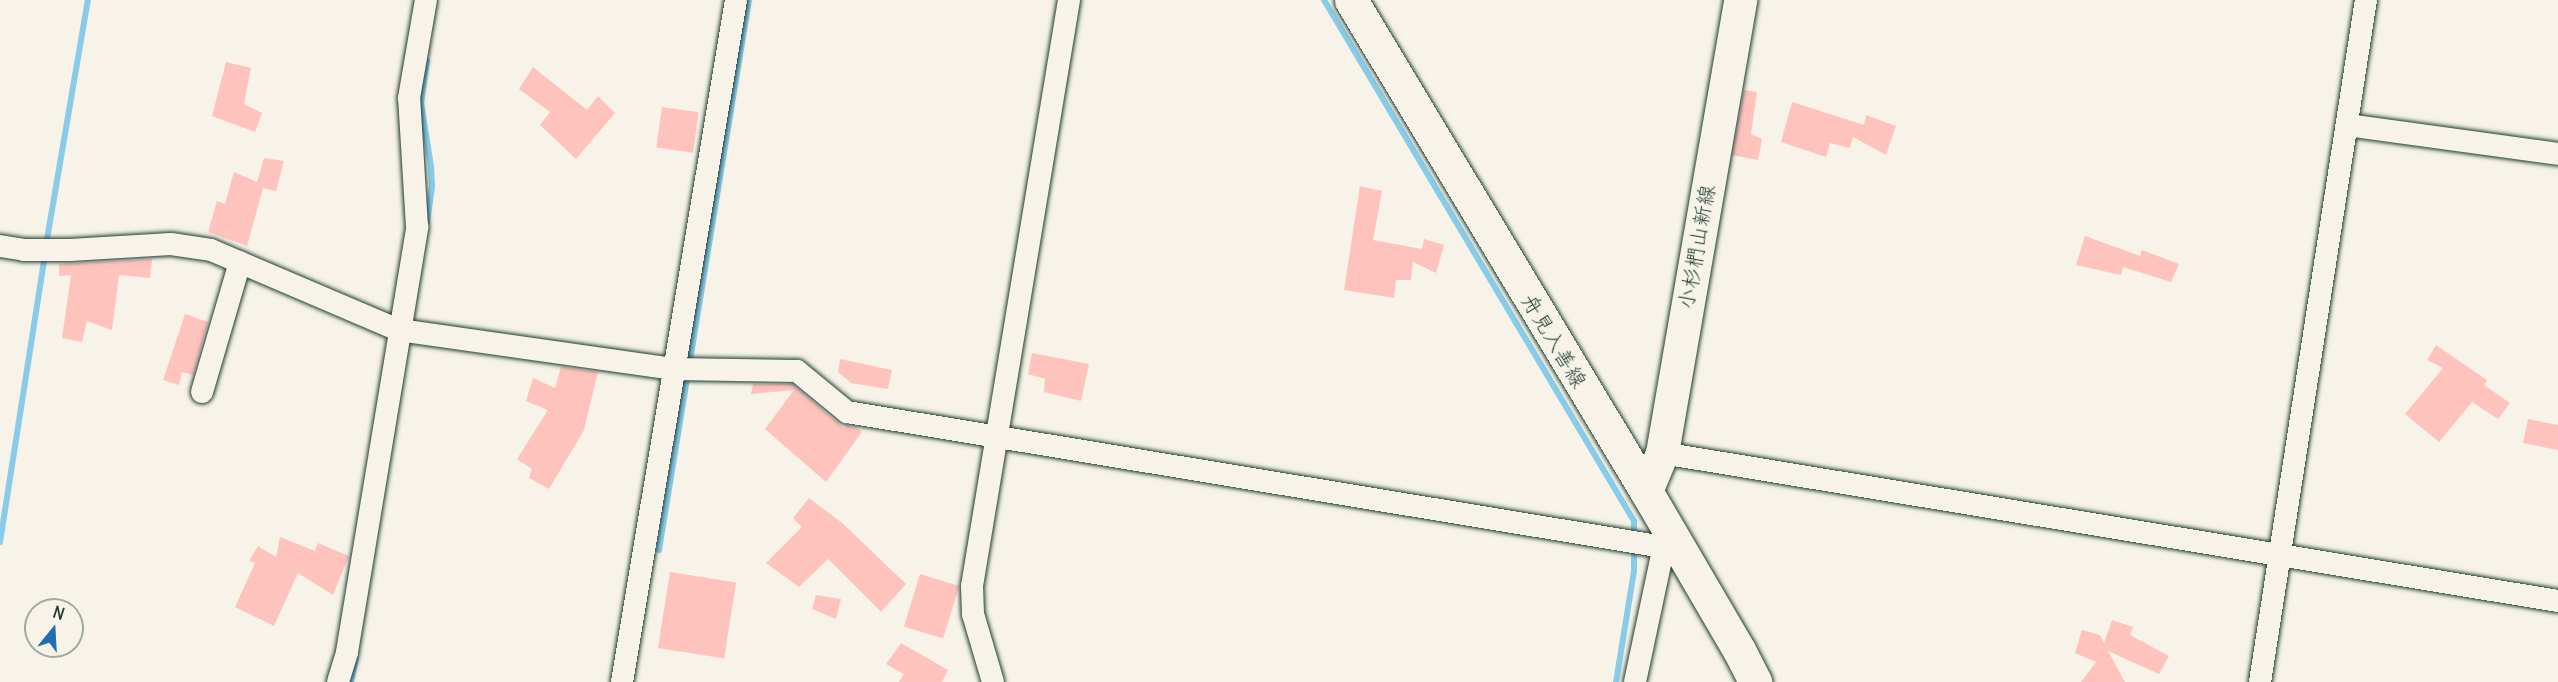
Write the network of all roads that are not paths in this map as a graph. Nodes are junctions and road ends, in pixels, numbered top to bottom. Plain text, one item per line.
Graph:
1 (426, 0) edge
2 (736, 0) edge
3 (1069, 0) edge
4 (1351, 0) edge
5 (1740, 0) edge
6 (2367, 0) edge
7 (2347, 125) junction
8 (2558, 154) edge
9 (0, 246) edge
10 (240, 262) junction
11 (399, 330) junction
12 (674, 369) junction
13 (202, 392) dead end
14 (996, 436) junction
15 (1662, 453) junction
16 (1646, 491) junction
17 (1665, 539) junction
18 (2281, 555) junction
19 (2558, 601) edge
20 (338, 682) edge
21 (622, 682) edge
22 (993, 682) edge
23 (1635, 682) edge
24 (1755, 682) edge
25 (2260, 682) edge

1 - 11 street
2 - 12 street
3 - 14 street
4 - 16 main road, 舟見入善線
5 - 15 main road, 小杉椚山新線
6 - 7 street
7 - 8 street
7 - 18 street
9 - 10 street
10 - 11 street
10 - 13 street
11 - 12 street
11 - 20 street
12 - 14 street
12 - 21 street
14 - 17 street
14 - 22 street
15 - 16 main road, 小杉椚山新線
15 - 18 street
16 - 17 main road, 舟見入善線
17 - 23 street
17 - 24 main road, 舟見入善線
18 - 19 street
18 - 25 street

